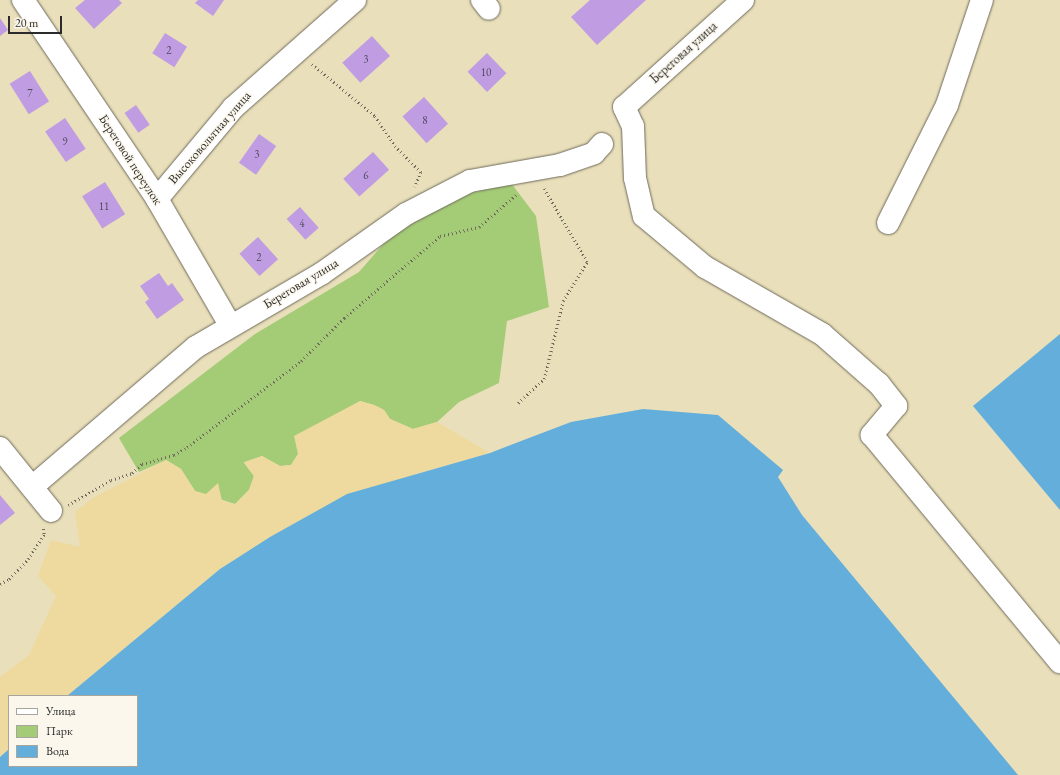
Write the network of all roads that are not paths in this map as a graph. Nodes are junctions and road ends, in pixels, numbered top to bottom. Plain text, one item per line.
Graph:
1 (355, 0) edge
2 (743, 0) edge
3 (982, 0) edge
4 (30, 3) edge
5 (602, 144) dead end
6 (157, 199) junction
7 (888, 222) dead end
8 (230, 325) junction
9 (0, 448) edge
10 (32, 487) junction
11 (51, 511) road end
12 (1060, 662) edge

1 - 6 street, Высоковольтная улица
2 - 12 street, Береговая улица
3 - 7 street
4 - 6 street, Береговой переулок
5 - 8 street, Береговая улица
6 - 8 street, Береговой переулок
8 - 10 street, Береговая улица
9 - 10 street
10 - 11 street

